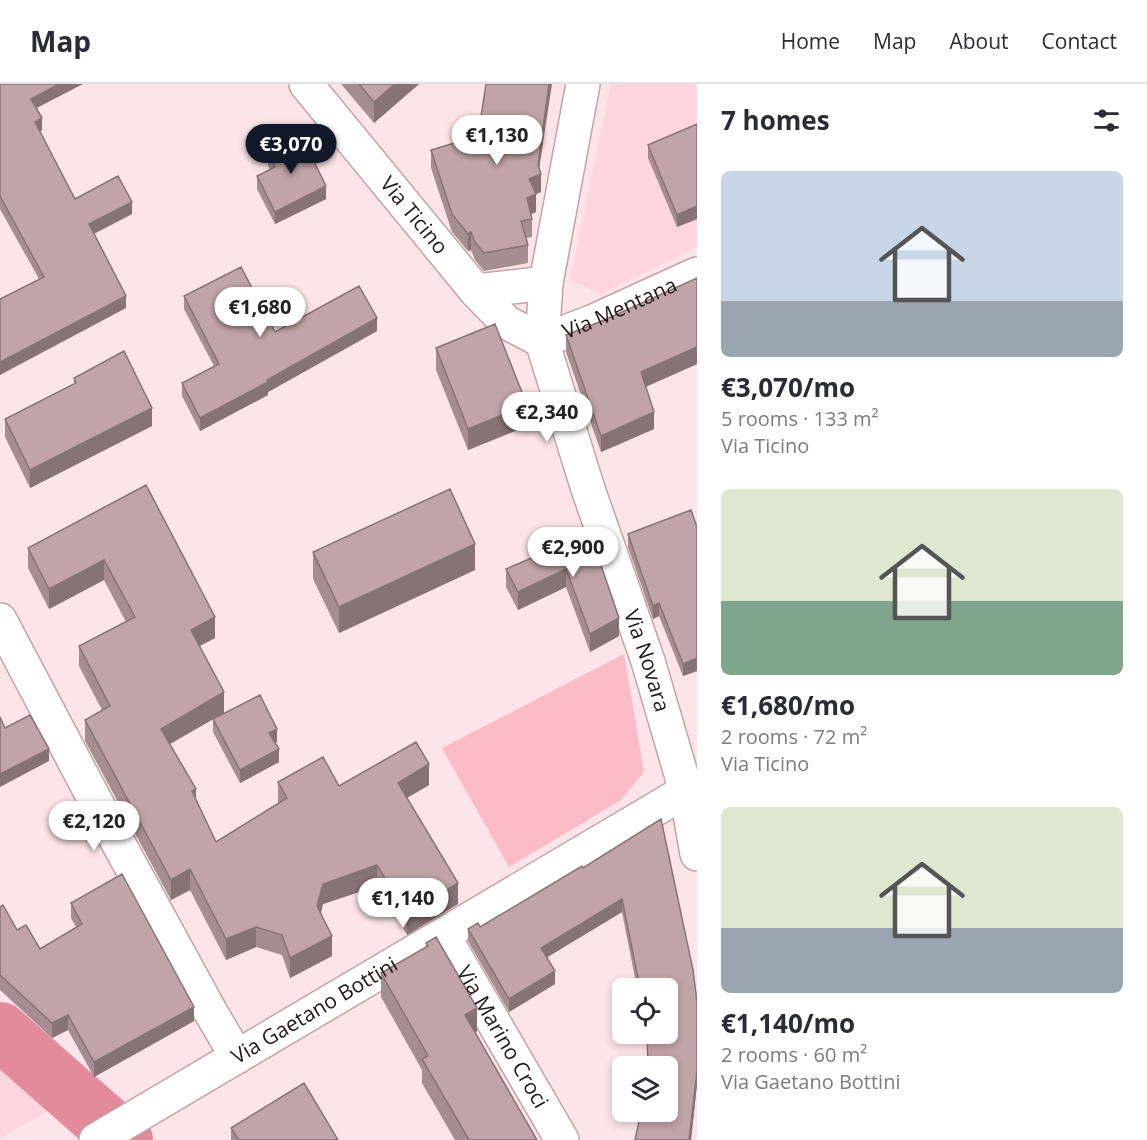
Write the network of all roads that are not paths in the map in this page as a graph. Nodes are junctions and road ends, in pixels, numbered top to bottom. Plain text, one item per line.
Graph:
1 (306, 84) edge
2 (583, 84) edge
3 (697, 274) edge
4 (546, 283) junction
5 (476, 291) junction
6 (542, 341) junction
7 (0, 620) edge
8 (686, 791) junction
9 (697, 854) edge
10 (443, 935) junction
11 (237, 1057) junction
12 (96, 1140) edge
13 (562, 1140) edge

1 - 5 street, Via Ticino
2 - 4 street, Via Novara
3 - 6 street, Via Mentana
4 - 5 street
4 - 6 street, Via Novara
5 - 6 street, Via Ticino
6 - 8 street, Via Novara
7 - 11 street
8 - 9 street, Via Novara
8 - 10 street, Via Gaetano Bottini
10 - 11 street, Via Gaetano Bottini
10 - 13 street, Via Marino Croci
11 - 12 street, Via Gaetano Bottini

